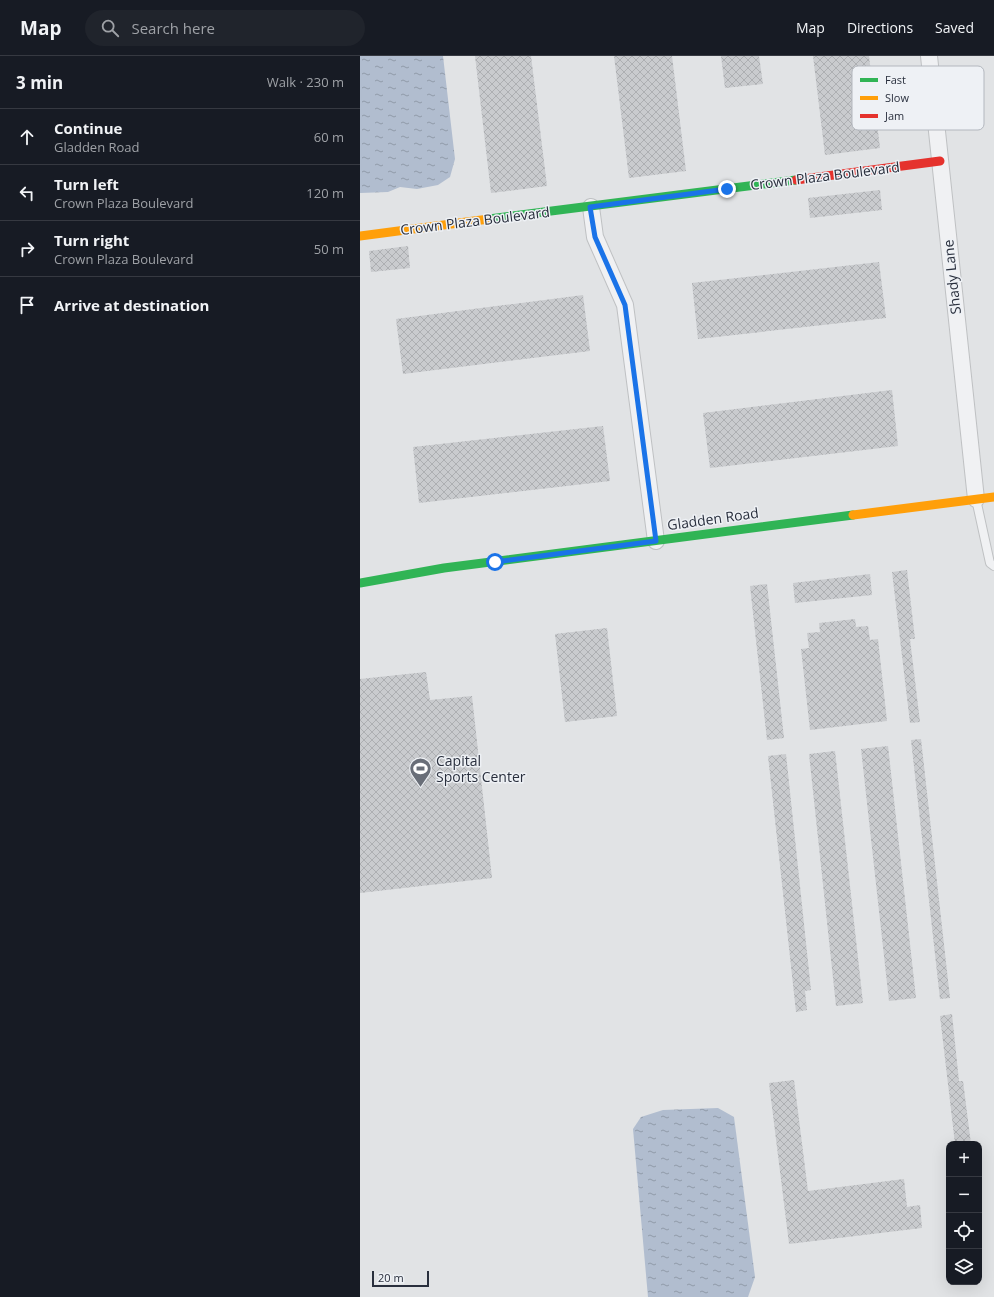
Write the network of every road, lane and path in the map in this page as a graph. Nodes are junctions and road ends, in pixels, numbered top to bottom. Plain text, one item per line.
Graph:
1 (928, 56) edge
2 (929, 66) edge
3 (936, 130) edge
4 (940, 161) junction
5 (590, 207) junction
6 (360, 236) edge
7 (994, 497) edge
8 (976, 499) junction
9 (656, 541) junction
10 (994, 566) edge
11 (360, 583) edge

1 - 2 street, Shady Lane
3 - 4 street, Shady Lane
4 - 5 street, Crown Plaza Boulevard
4 - 8 street, Shady Lane
5 - 6 street, Crown Plaza Boulevard
5 - 9 street
7 - 8 street, Gladden Road
8 - 9 street, Gladden Road
8 - 10 lane
9 - 11 street, Gladden Road

